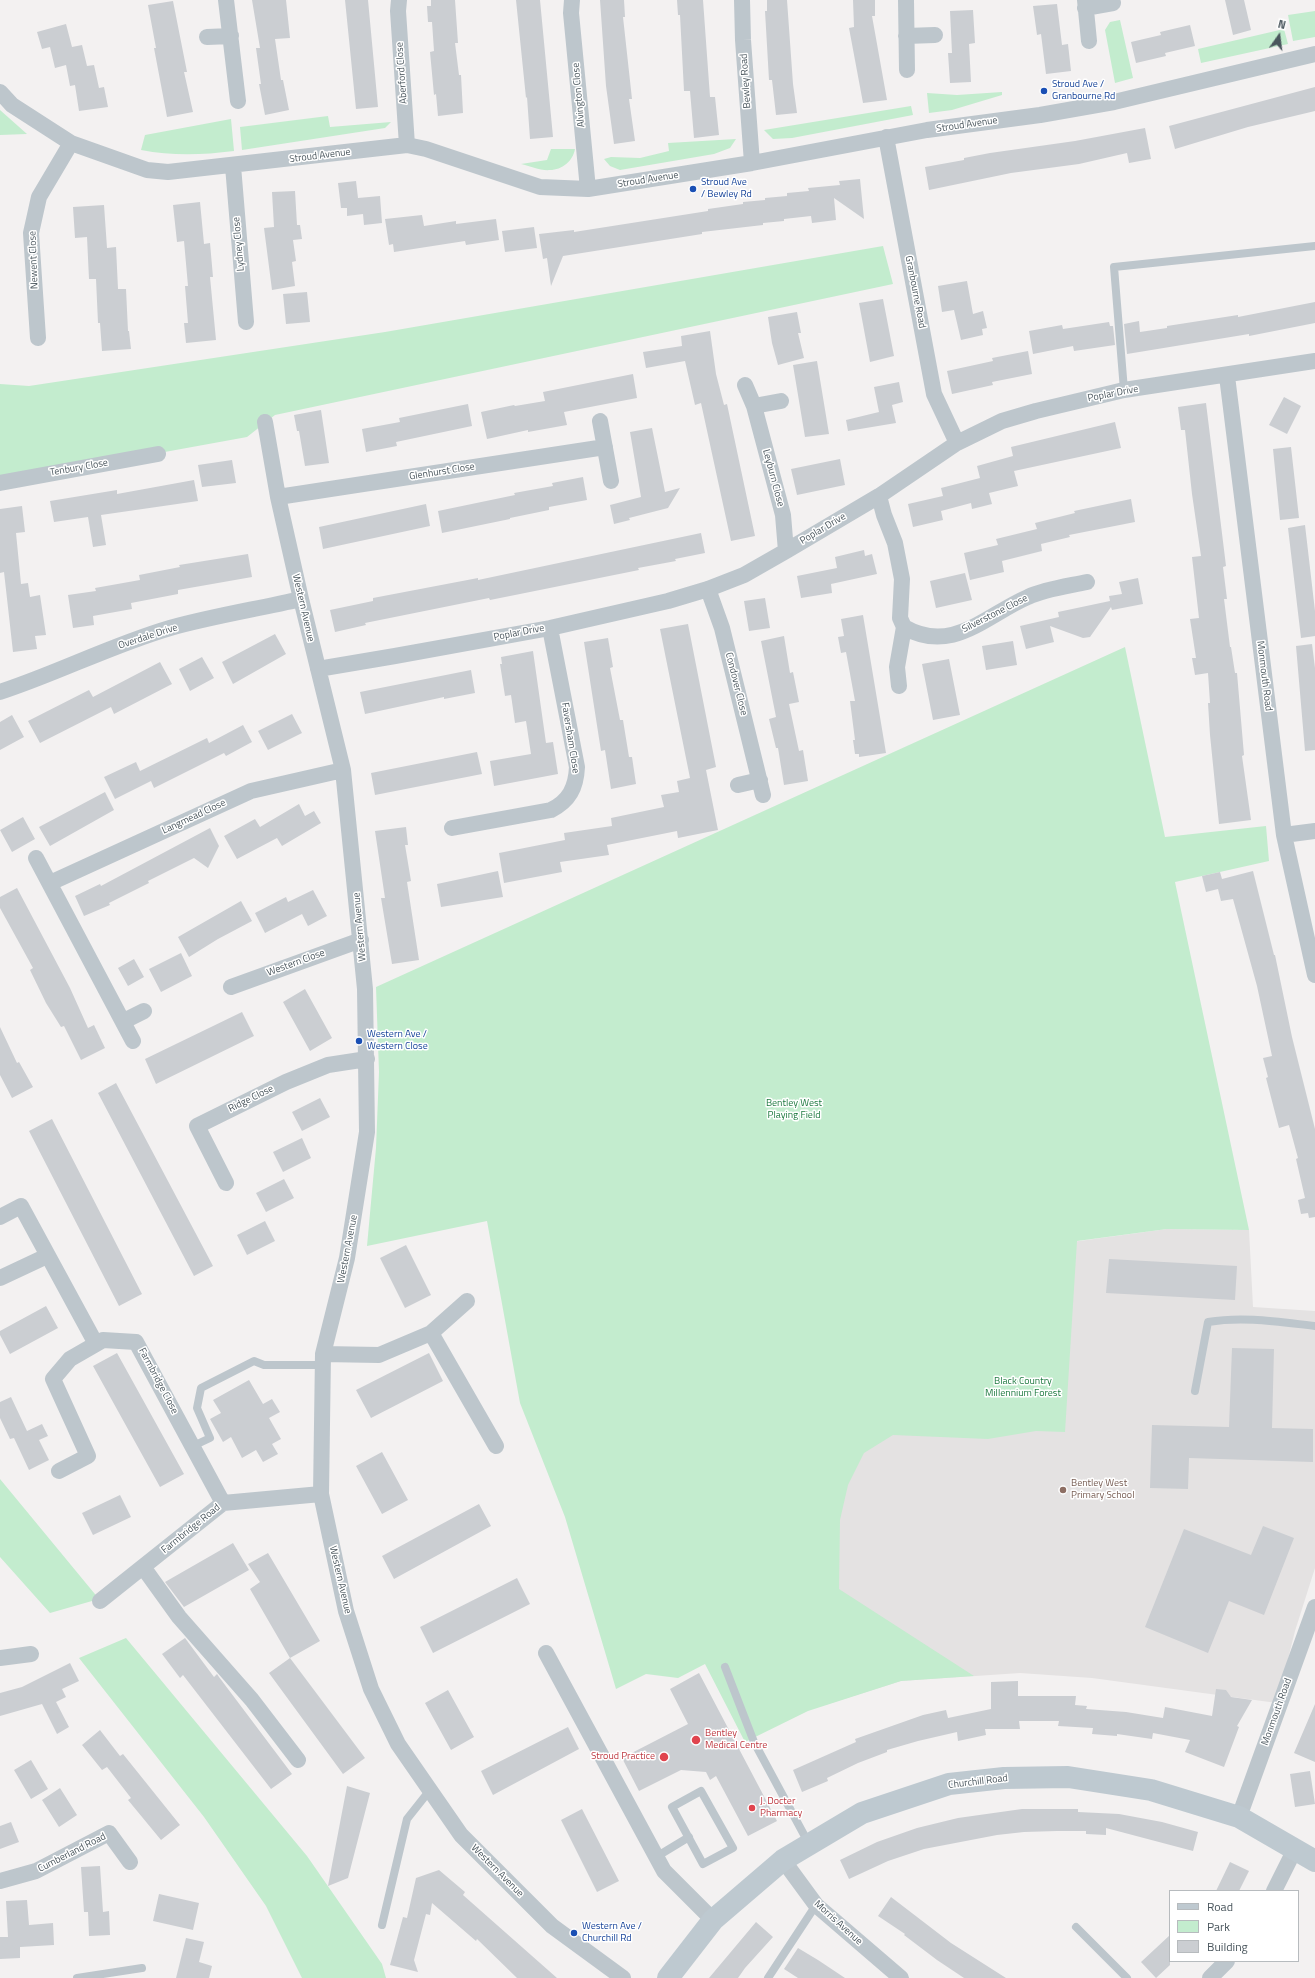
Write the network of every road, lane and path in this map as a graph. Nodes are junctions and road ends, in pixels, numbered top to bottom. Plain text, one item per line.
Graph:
1 (226, 0) edge
2 (399, 0) edge
3 (572, 0) edge
4 (742, 0) edge
5 (906, 0) edge
6 (1113, 3) dead end
7 (1085, 4) edge
8 (935, 35) dead end
9 (231, 36) junction
10 (906, 36) junction
11 (207, 37) dead end
12 (1089, 41) dead end
13 (1315, 54) edge
14 (907, 70) dead end
15 (0, 92) edge
16 (238, 101) dead end
17 (886, 137) junction
18 (71, 143) junction
19 (406, 145) junction
20 (752, 163) junction
21 (233, 166) junction
22 (588, 189) junction
23 (1315, 246) edge
24 (246, 322) dead end
25 (38, 338) dead end
26 (1315, 361) edge
27 (1227, 376) junction
28 (745, 385) dead end
29 (1124, 390) junction
30 (781, 401) dead end
31 (754, 406) junction
32 (600, 421) dead end
33 (265, 422) dead end
34 (956, 443) junction
35 (605, 447) junction
36 (158, 454) dead end
37 (611, 482) dead end
38 (0, 483) edge
39 (879, 496) junction
40 (278, 497) junction
41 (786, 551) junction
42 (1087, 582) dead end
43 (708, 589) junction
44 (301, 599) junction
45 (904, 627) junction
46 (550, 628) junction
47 (318, 668) junction
48 (899, 686) dead end
49 (0, 692) edge
50 (344, 770) junction
51 (738, 785) dead end
52 (452, 828) dead end
53 (1315, 831) edge
54 (1284, 835) junction
55 (36, 858) dead end
56 (50, 883) junction
57 (361, 940) junction
58 (1315, 975) edge
59 (231, 987) dead end
60 (144, 1011) dead end
61 (124, 1021) junction
62 (134, 1041) dead end
63 (367, 1059) junction
64 (226, 1183) dead end
65 (0, 1217) edge
66 (47, 1256) junction
67 (0, 1278) edge
68 (467, 1302) dead end
69 (1315, 1326) edge
70 (431, 1333) junction
71 (96, 1344) junction
72 (323, 1359) junction
73 (1196, 1391) dead end
74 (193, 1446) junction
75 (496, 1446) dead end
76 (59, 1471) dead end
77 (321, 1494) junction
78 (224, 1503) junction
79 (143, 1567) junction
80 (100, 1601) dead end
81 (1315, 1607) edge
82 (546, 1653) dead end
83 (31, 1654) dead end
84 (0, 1658) edge
85 (725, 1667) dead end
86 (298, 1760) dead end
87 (430, 1790) junction
88 (1239, 1816) junction
89 (689, 1837) junction
90 (810, 1845) junction
91 (1295, 1849) junction
92 (656, 1856) junction
93 (783, 1860) junction
94 (1315, 1861) edge
95 (130, 1862) dead end
96 (0, 1881) edge
97 (1274, 1890) edge
98 (816, 1905) junction
99 (713, 1920) junction
100 (382, 1926) dead end
101 (1076, 1927) dead end
102 (1226, 1962) edge
103 (142, 1968) dead end
104 (77, 1978) edge
105 (623, 1978) edge
106 (668, 1978) edge
107 (768, 1978) edge
108 (901, 1978) edge
109 (1127, 1978) edge
110 (1210, 1978) edge

1 - 9 street
2 - 19 street, Aberford Close
3 - 22 street, Alvington Close
4 - 20 street, Bewley Road
5 - 10 street
6 - 7 street
7 - 12 street
8 - 10 street
9 - 11 street
9 - 16 street
10 - 14 street
13 - 17 street, Stroud Avenue
15 - 18 street, Stroud Avenue
17 - 20 street, Stroud Avenue
17 - 34 street, Granbourne Road
18 - 21 street, Stroud Avenue
18 - 25 street, Newent Close
19 - 21 street, Stroud Avenue
19 - 22 street, Stroud Avenue
20 - 22 street, Stroud Avenue
21 - 24 street, Lydney Close
23 - 29 lane
26 - 27 street, Poplar Drive
27 - 29 street, Poplar Drive
27 - 54 street, Monmouth Road
28 - 31 street, Leyburn Close
29 - 34 street, Poplar Drive
30 - 31 street
31 - 41 street, Leyburn Close
32 - 35 street
33 - 40 street, Western Avenue
34 - 39 street, Poplar Drive
35 - 37 street
35 - 40 street, Glenhurst Close
36 - 38 street, Tenbury Close
39 - 41 street, Poplar Drive
39 - 45 street
40 - 44 street, Western Avenue
41 - 43 street, Poplar Drive
42 - 45 street, Silverstone Close
43 - 46 street, Poplar Drive
43 - 51 street, Condover Close
44 - 47 street, Western Avenue
44 - 49 street, Overdale Drive
45 - 48 street
46 - 47 street, Poplar Drive
46 - 52 street, Faversham Close
47 - 50 street, Western Avenue
50 - 56 street, Langmead Close
50 - 57 street, Western Avenue
53 - 54 street
54 - 58 street, Monmouth Road
55 - 56 street
56 - 61 street
57 - 59 street, Western Close
57 - 63 street, Western Avenue
60 - 61 street
61 - 62 street
63 - 64 street, Ridge Close
63 - 72 street, Western Avenue
65 - 66 street
66 - 67 street
66 - 71 street
68 - 70 street
69 - 73 lane
70 - 72 street
70 - 75 street
71 - 74 street, Farmbridge Close
71 - 76 street, Farmbridge Close
72 - 74 lane
72 - 77 street, Western Avenue
74 - 78 street, Farmbridge Close
77 - 78 street, Farmbridge Road
77 - 87 street, Western Avenue
78 - 79 street, Farmbridge Road
79 - 80 street, Farmbridge Road
79 - 86 street
81 - 88 street, Monmouth Road
82 - 92 street
83 - 84 street
85 - 90 lane
87 - 100 lane
87 - 105 street, Western Avenue
88 - 90 street, Churchill Road
88 - 91 street, Churchill Road
89 - 89 lane
89 - 92 lane
90 - 93 street, Churchill Road
91 - 94 street, Churchill Road
91 - 97 street
92 - 99 street
93 - 98 street, Morris Avenue
93 - 99 street, Churchill Road
95 - 96 street, Cumberland Road
98 - 107 lane
98 - 108 street, Morris Avenue
99 - 106 street, Churchill Road
101 - 109 lane
102 - 110 street
103 - 104 lane

